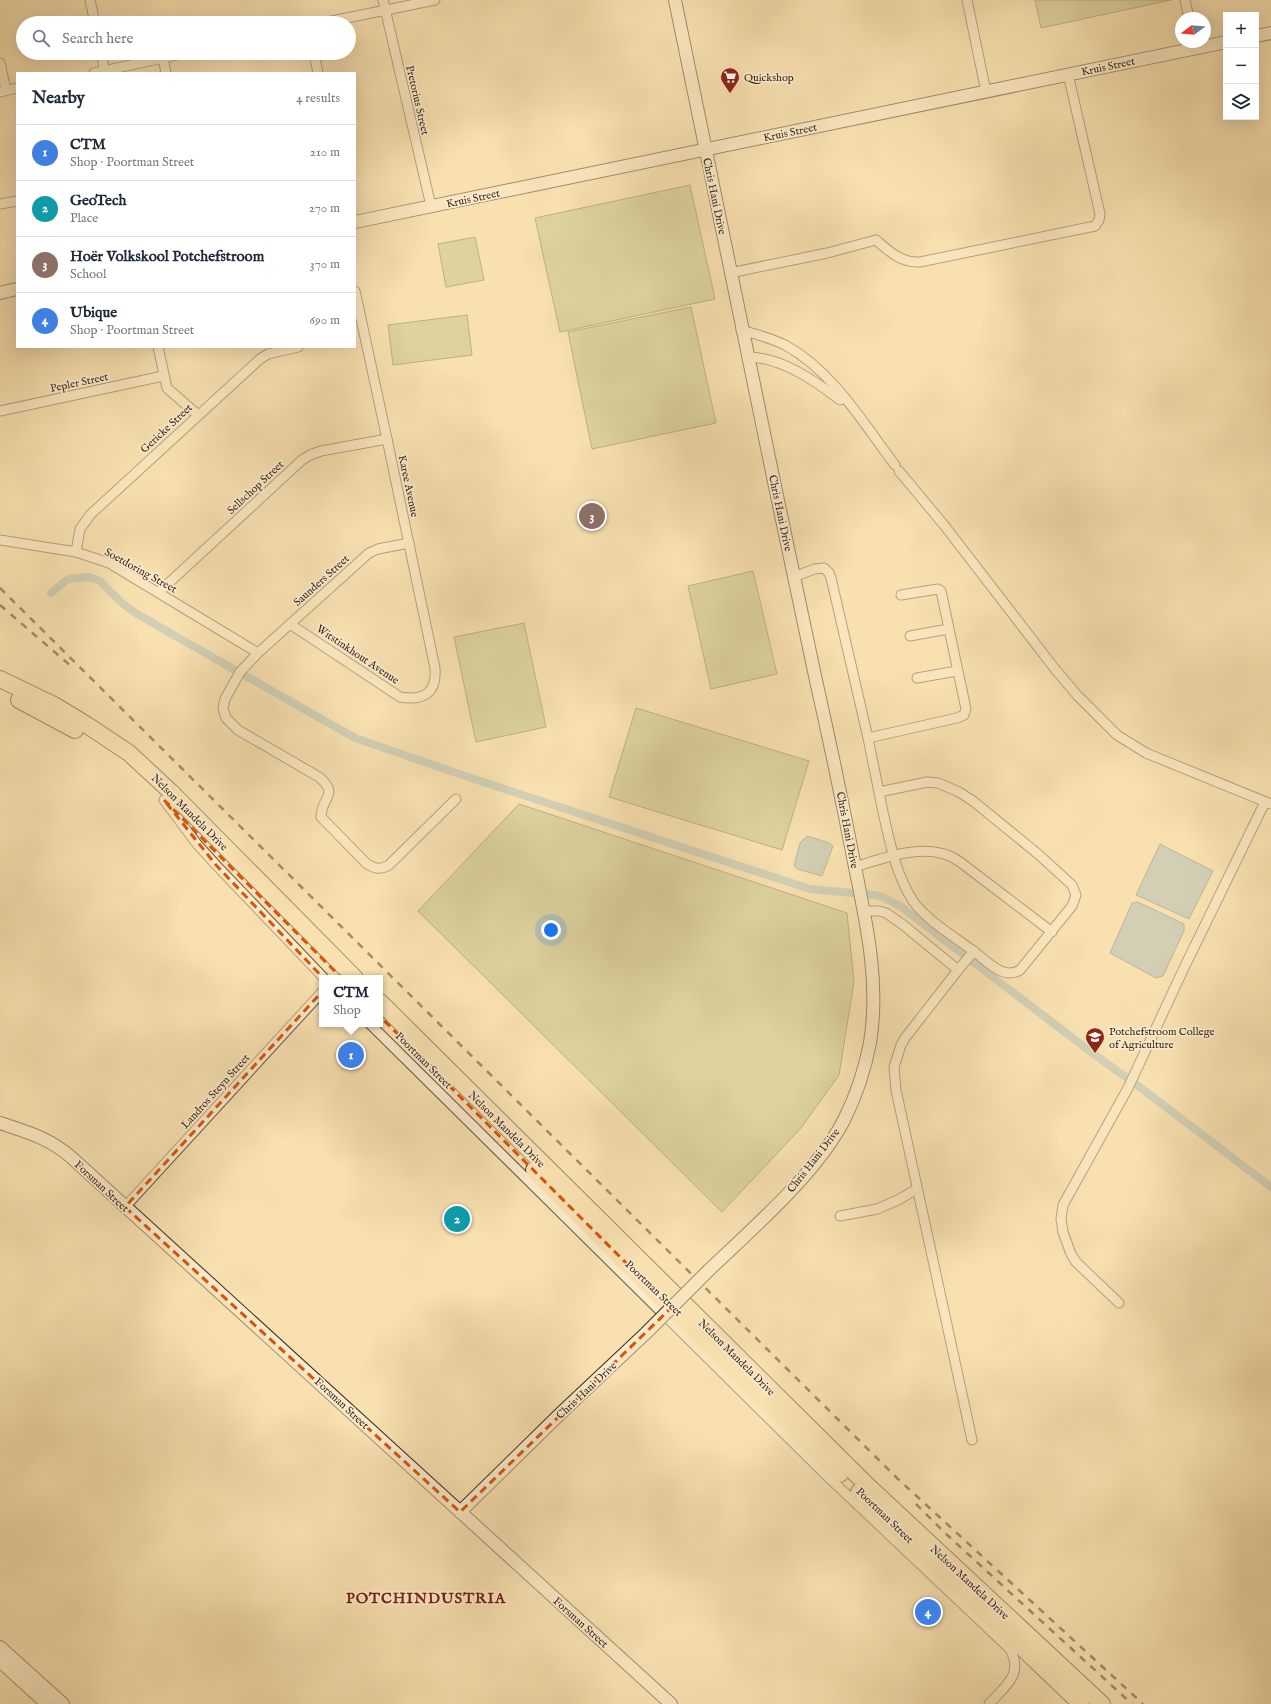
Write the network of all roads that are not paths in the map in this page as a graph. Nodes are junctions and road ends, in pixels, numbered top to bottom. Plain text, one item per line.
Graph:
1 (90, 0) edge
2 (383, 0) edge
3 (435, 0) edge
4 (675, 0) edge
5 (967, 0) edge
6 (1185, 0) edge
7 (385, 10) junction
8 (1188, 12) edge
9 (93, 16) edge
10 (356, 16) edge
11 (1271, 33) edge
12 (1259, 35) edge
13 (1223, 42) edge
14 (1211, 43) edge
15 (1182, 48) edge
16 (102, 60) edge
17 (155, 60) edge
18 (163, 60) edge
19 (315, 60) edge
20 (0, 63) edge
21 (105, 72) edge
22 (166, 72) edge
23 (318, 72) edge
24 (1068, 74) junction
25 (16, 88) edge
26 (3, 91) edge
27 (986, 92) junction
28 (706, 149) junction
29 (16, 201) edge
30 (0, 204) edge
31 (431, 206) junction
32 (356, 222) edge
33 (730, 273) junction
34 (16, 289) edge
35 (0, 293) edge
36 (356, 300) edge
37 (742, 330) junction
38 (360, 334) edge
39 (158, 348) edge
40 (294, 348) edge
41 (748, 357) junction
42 (163, 376) junction
43 (853, 409) junction
44 (0, 411) edge
45 (198, 415) junction
46 (388, 438) junction
47 (0, 540) edge
48 (409, 543) junction
49 (76, 552) junction
50 (794, 577) junction
51 (159, 592) junction
52 (901, 595) dead end
53 (290, 624) junction
54 (948, 629) junction
55 (910, 636) dead end
56 (258, 653) junction
57 (957, 671) junction
58 (917, 678) dead end
59 (0, 679) edge
60 (433, 686) joint
61 (0, 691) edge
62 (868, 738) junction
63 (879, 792) junction
64 (456, 799) dead end
65 (164, 800) junction
66 (1268, 803) edge
67 (892, 856) junction
68 (855, 867) junction
69 (865, 913) junction
70 (1052, 932) junction
71 (970, 956) junction
72 (958, 970) junction
73 (321, 975) edge
74 (340, 975) edge
75 (353, 975) edge
76 (319, 995) edge
77 (383, 1005) edge
78 (383, 1018) edge
79 (373, 1027) edge
80 (0, 1123) edge
81 (917, 1189) junction
82 (125, 1207) junction
83 (840, 1216) dead end
84 (1119, 1303) dead end
85 (972, 1440) dead end
86 (460, 1512) junction
87 (0, 1647) edge
88 (0, 1661) edge
89 (48, 1704) edge
90 (63, 1704) edge
91 (671, 1704) edge
92 (988, 1704) edge
93 (1081, 1704) edge
94 (1102, 1704) edge

1 - 9 street
2 - 7 street, Pretorius Street
3 - 7 street
4 - 28 street, Chris Hani Drive
5 - 27 street
6 - 8 street
7 - 10 street
7 - 31 street, Pretorius Street
11 - 12 street
13 - 14 street, Kruis Street
15 - 24 street, Kruis Street
16 - 21 street
17 - 21 street
18 - 22 street
19 - 23 street
20 - 26 street
24 - 27 street, Kruis Street
24 - 33 street
25 - 26 street
27 - 28 street, Kruis Street
28 - 31 street, Kruis Street
28 - 33 street, Chris Hani Drive
29 - 30 street
31 - 32 street, Kruis Street
33 - 37 street, Chris Hani Drive
34 - 35 street
36 - 38 street, Karee Avenue
37 - 41 street, Chris Hani Drive
37 - 43 street
38 - 46 street, Karee Avenue
39 - 42 street
40 - 45 street, Gericke Street
41 - 43 street
41 - 50 street, Chris Hani Drive
42 - 44 street, Pepler Street
42 - 45 street
43 - 66 street
45 - 49 street, Gericke Street
46 - 48 street, Karee Avenue
46 - 51 street, Sellschop Street
47 - 49 street, Soetdoring Street
48 - 53 street, Saunders Street
48 - 60 street, Karee Avenue
49 - 51 street, Soetdoring Street
50 - 62 street
50 - 68 street, Chris Hani Drive
51 - 56 street, Soetdoring Street
52 - 54 street
53 - 56 street, Saunders Street
53 - 60 street, Witstinkhout Avenue
54 - 55 street
54 - 57 street
56 - 64 street, Saunders Street
57 - 58 street
57 - 62 street
59 - 75 highway, Nelson Mandela Drive
61 - 65 highway, Nelson Mandela Drive
62 - 63 street
63 - 67 street
63 - 70 street
65 - 73 street
65 - 74 highway, Nelson Mandela Drive
66 - 84 street
67 - 68 street
67 - 70 street
67 - 71 street
68 - 69 street, Chris Hani Drive
69 - 72 street
69 - 86 street, Chris Hani Drive, bridge
70 - 71 street
71 - 72 street
72 - 81 street
76 - 82 street, Landros Steyn Street
77 - 94 highway, Nelson Mandela Drive
78 - 93 highway, Nelson Mandela Drive
79 - 92 street, Poortman Street
80 - 82 street, Forsman Street
81 - 83 street
81 - 85 street
82 - 86 street, Forsman Street
86 - 91 street, Forsman Street
87 - 90 street
88 - 89 street

